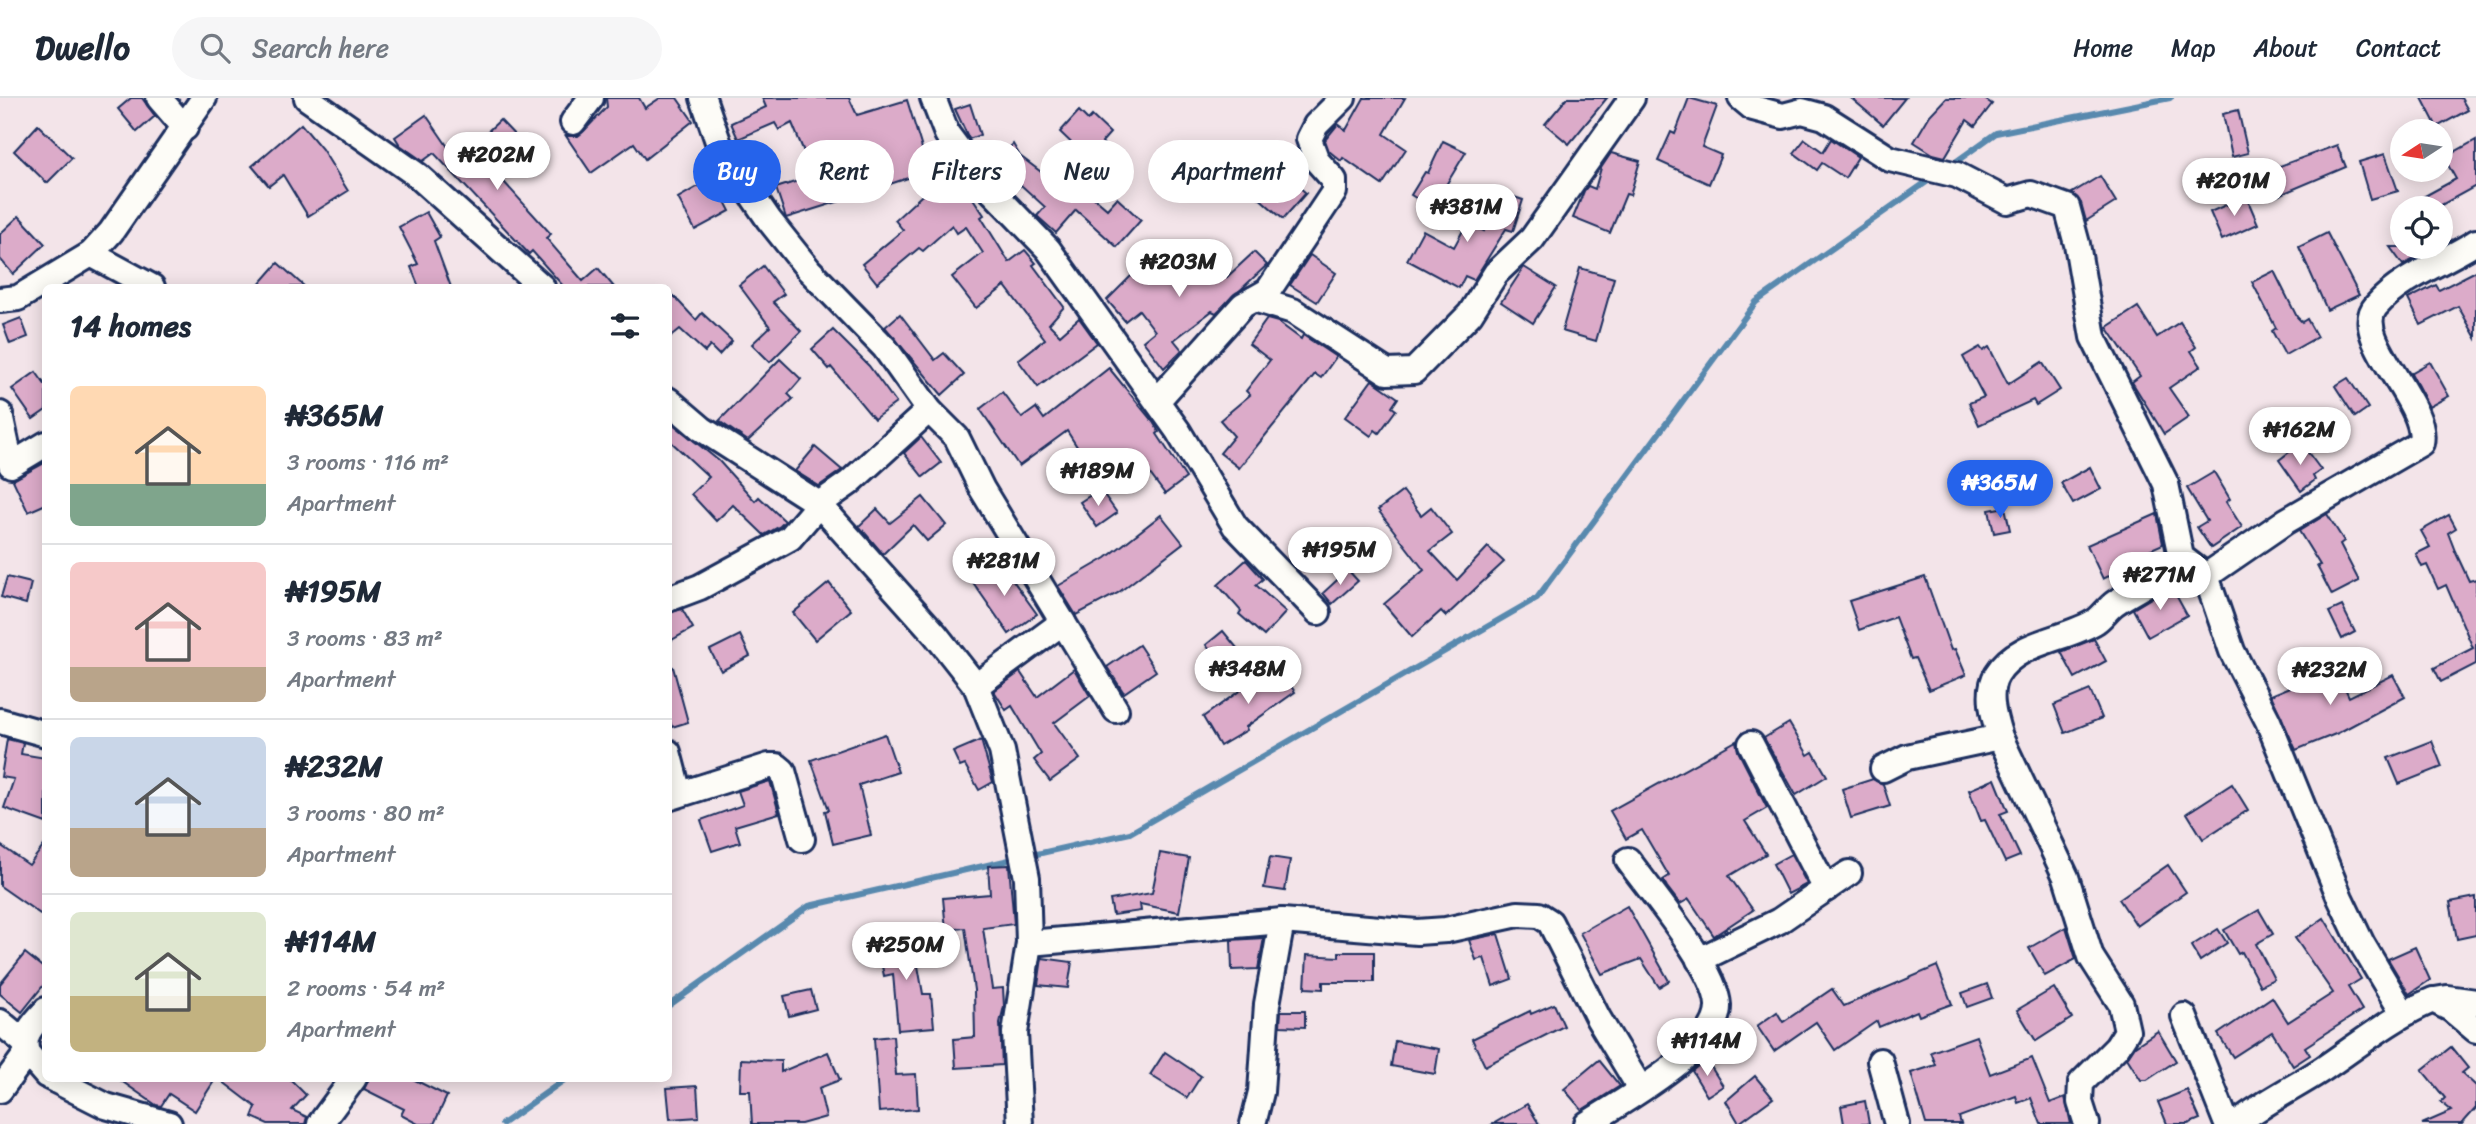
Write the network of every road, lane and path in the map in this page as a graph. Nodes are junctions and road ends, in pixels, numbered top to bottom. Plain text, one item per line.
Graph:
1 (159, 98) edge
2 (204, 98) edge
3 (307, 98) edge
4 (591, 98) edge
5 (703, 98) edge
6 (933, 98) edge
7 (1343, 98) edge
8 (1632, 98) edge
9 (1741, 98) edge
10 (573, 122) dead end
11 (185, 128) junction
12 (2476, 242) edge
13 (91, 254) junction
14 (146, 284) edge
15 (539, 284) edge
16 (1254, 299) junction
17 (0, 300) edge
18 (1157, 401) junction
19 (672, 403) edge
20 (929, 410) junction
21 (0, 414) edge
22 (42, 446) edge
23 (819, 504) junction
24 (2181, 557) junction
25 (2206, 576) junction
26 (672, 598) edge
27 (1318, 612) dead end
28 (1063, 622) junction
29 (976, 686) junction
30 (1116, 710) dead end
31 (0, 721) edge
32 (42, 733) edge
33 (2000, 737) junction
34 (1751, 744) dead end
35 (1883, 769) dead end
36 (674, 796) edge
37 (802, 839) dead end
38 (1628, 860) dead end
39 (1849, 873) dead end
40 (1826, 889) junction
41 (1282, 921) junction
42 (1029, 943) junction
43 (1699, 960) junction
44 (2432, 1000) junction
45 (2476, 1002) edge
46 (2403, 1013) junction
47 (42, 1015) edge
48 (2184, 1016) dead end
49 (0, 1022) edge
50 (2476, 1030) edge
51 (25, 1048) junction
52 (1880, 1061) dead end
53 (42, 1070) edge
54 (59, 1082) edge
55 (351, 1082) edge
56 (1640, 1088) junction
57 (0, 1090) edge
58 (169, 1124) edge
59 (320, 1124) edge
60 (1020, 1124) edge
61 (1253, 1124) edge
62 (1587, 1124) edge
63 (1897, 1124) edge
64 (2087, 1124) edge
65 (2227, 1124) edge
66 (2236, 1124) edge

1 - 11 street
2 - 11 street
3 - 15 street
4 - 10 street
5 - 20 street
6 - 18 street
7 - 16 street
8 - 16 street
9 - 24 street
11 - 13 street
12 - 25 street
13 - 14 street
13 - 17 street
16 - 18 street
18 - 27 street
19 - 23 street
20 - 23 street
20 - 28 street
21 - 22 street
23 - 26 street
23 - 29 street
24 - 25 street
24 - 33 street
25 - 46 street
28 - 29 street
28 - 30 street
29 - 42 street
31 - 32 street
33 - 35 street
33 - 64 street
34 - 40 street
36 - 37 street
38 - 43 street
39 - 40 street
40 - 43 street
41 - 42 street
41 - 56 street
41 - 61 street
42 - 60 street
43 - 56 street
44 - 45 street
44 - 46 street
44 - 50 street
46 - 66 street
47 - 51 street
48 - 65 street
49 - 51 street
51 - 53 street
51 - 57 street
52 - 63 street
54 - 58 street
55 - 59 street
56 - 62 street

